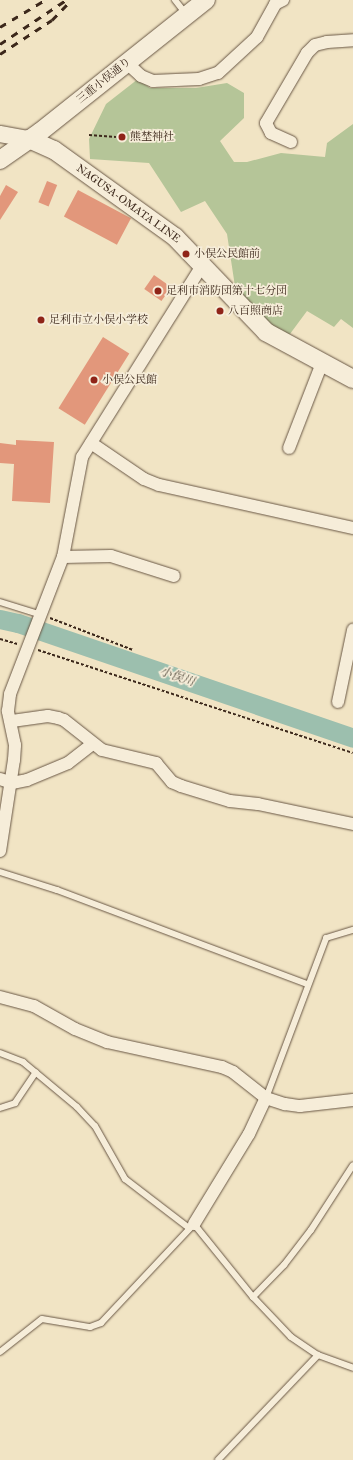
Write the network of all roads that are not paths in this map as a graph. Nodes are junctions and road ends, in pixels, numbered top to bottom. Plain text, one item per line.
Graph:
1 (175, 0) edge
2 (206, 0) edge
3 (283, 0) edge
4 (186, 14) junction
5 (353, 40) edge
6 (127, 62) junction
7 (0, 134) edge
8 (29, 139) junction
9 (291, 142) dead end
10 (0, 160) edge
11 (203, 264) junction
12 (322, 363) junction
13 (353, 379) edge
14 (91, 443) junction
15 (289, 448) dead end
16 (353, 528) edge
17 (63, 557) junction
18 (174, 576) dead end
19 (0, 602) edge
20 (40, 617) junction
21 (353, 630) edge
22 (338, 702) dead end
23 (12, 721) junction
24 (92, 744) junction
25 (6, 781) edge
26 (353, 824) edge
27 (0, 851) edge
28 (0, 872) edge
29 (353, 930) edge
30 (307, 984) junction
31 (0, 997) edge
32 (0, 1053) edge
33 (36, 1072) junction
34 (266, 1098) junction
35 (353, 1100) edge
36 (0, 1108) edge
37 (353, 1165) edge
38 (191, 1226) junction
39 (253, 1297) junction
40 (0, 1352) edge
41 (318, 1355) junction
42 (353, 1368) edge
43 (218, 1460) edge

1 - 4 lane
2 - 4 main road, 三重小俣通り
3 - 6 street
4 - 6 main road, 三重小俣通り
5 - 9 street
6 - 8 main road, 三重小俣通り
7 - 8 street
8 - 10 main road, 三重小俣通り
8 - 11 main road, NAGUSA-OMATA LINE
11 - 12 main road, NAGUSA-OMATA LINE
11 - 14 street
12 - 13 main road, NAGUSA-OMATA LINE
12 - 15 street
14 - 16 street
14 - 17 street
17 - 18 street
17 - 20 street
19 - 20 lane
20 - 23 street
21 - 22 street
23 - 24 street
23 - 25 street
24 - 25 street
24 - 26 street
25 - 27 street
28 - 30 lane
29 - 30 lane
30 - 34 lane
31 - 34 street
32 - 33 lane
33 - 36 lane
33 - 38 lane
34 - 35 street
34 - 38 street
37 - 39 lane
38 - 39 lane
38 - 40 lane
39 - 41 lane
41 - 42 lane
41 - 43 lane

